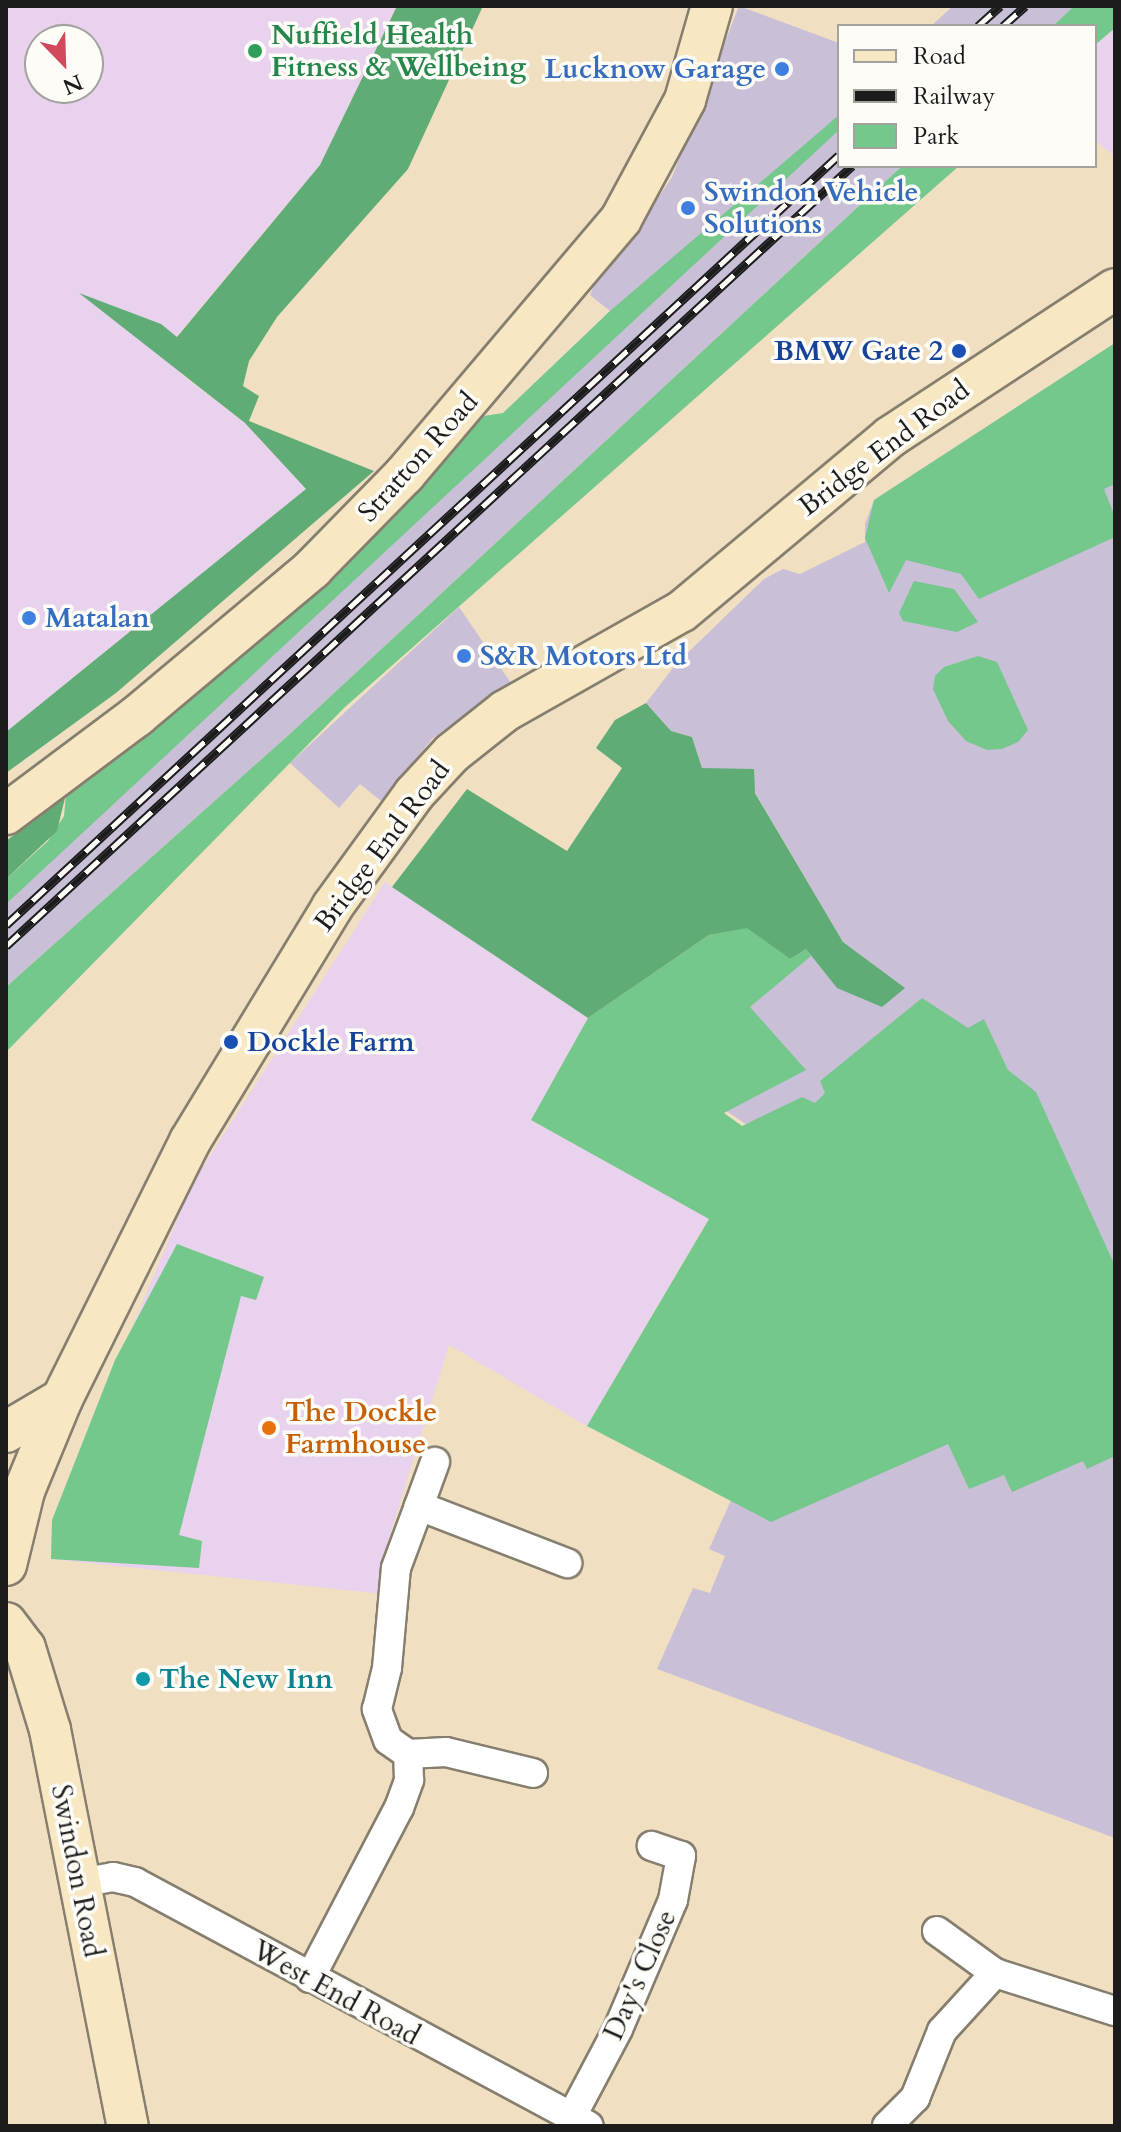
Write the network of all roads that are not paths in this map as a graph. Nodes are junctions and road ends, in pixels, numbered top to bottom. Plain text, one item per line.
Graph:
1 (712, 6) edge
2 (1115, 289) edge
3 (6, 814) edge
4 (62, 1399) junction
5 (6, 1432) edge
6 (45, 1440) junction
7 (435, 1462) dead end
8 (6, 1467) edge
9 (419, 1506) junction
10 (567, 1563) dead end
11 (6, 1565) edge
12 (6, 1623) edge
13 (408, 1754) junction
14 (533, 1773) dead end
15 (652, 1846) dead end
16 (79, 1883) junction
17 (937, 1931) dead end
18 (995, 1973) junction
19 (310, 1978) junction
20 (1115, 2011) edge
21 (580, 2121) edge
22 (128, 2126) edge
23 (887, 2126) edge

1 - 3 main road, Stratton Road
2 - 4 main road, Bridge End Road
4 - 5 main road
4 - 6 main road, Bridge End Road
6 - 8 main road
6 - 11 main road, Bridge End Road
7 - 9 street
9 - 10 street
9 - 13 street
12 - 16 main road, Swindon Road
13 - 14 street
13 - 19 street
15 - 21 street, Day's Close
16 - 19 street, West End Road
16 - 22 main road, Swindon Road
17 - 18 street
18 - 20 street
18 - 23 street
19 - 21 street, West End Road

